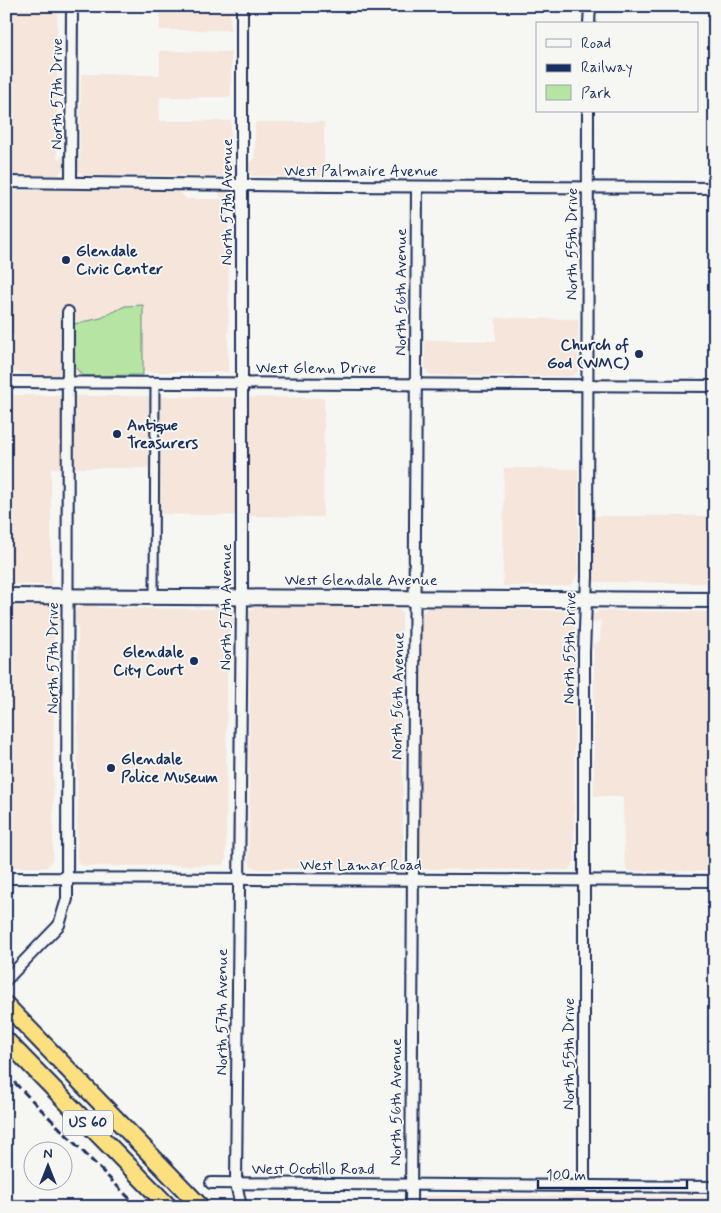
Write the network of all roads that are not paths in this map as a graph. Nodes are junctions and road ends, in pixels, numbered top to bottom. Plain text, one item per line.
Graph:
1 (72, 6) edge
2 (242, 6) edge
3 (590, 6) edge
4 (590, 22) edge
5 (588, 112) edge
6 (6, 182) edge
7 (71, 182) junction
8 (242, 185) junction
9 (417, 187) junction
10 (588, 187) junction
11 (715, 188) edge
12 (68, 312) dead end
13 (6, 382) edge
14 (68, 382) junction
15 (155, 382) junction
16 (242, 383) junction
17 (416, 384) junction
18 (587, 384) junction
19 (715, 386) edge
20 (6, 596) edge
21 (68, 596) junction
22 (154, 597) junction
23 (242, 597) junction
24 (414, 598) junction
25 (586, 599) junction
26 (715, 600) edge
27 (6, 878) edge
28 (67, 878) junction
29 (239, 879) junction
30 (411, 880) junction
31 (584, 881) junction
32 (715, 881) edge
33 (6, 980) edge
34 (6, 1005) edge
35 (6, 1040) edge
36 (211, 1183) dead end
37 (236, 1183) junction
38 (411, 1185) junction
39 (584, 1186) junction
40 (715, 1187) edge
41 (169, 1207) edge
42 (201, 1207) edge
43 (241, 1207) edge
44 (411, 1207) edge

1 - 7 street, North 57th Drive
2 - 8 street, North 57th Avenue
3 - 4 street
5 - 10 street, North 55th Drive
6 - 7 street, West Palmaire Avenue
7 - 8 street, West Palmaire Avenue
8 - 9 street, West Palmaire Avenue
8 - 16 street, North 57th Avenue
9 - 10 street, West Palmaire Avenue
9 - 17 street, North 56th Avenue
10 - 11 street, West Palmaire Avenue
10 - 18 street, North 55th Drive
12 - 14 street, North 57th Drive
13 - 14 street, West Glenn Drive
14 - 15 street, West Glenn Drive
14 - 21 street, North 57th Drive
15 - 16 street, West Glenn Drive
15 - 22 street
16 - 17 street, West Glenn Drive
16 - 23 street, North 57th Avenue
17 - 18 street, West Glenn Drive
17 - 24 street, North 56th Avenue
18 - 19 street, West Glenn Drive
18 - 25 street, North 55th Drive
20 - 21 main road, West Glendale Avenue
21 - 22 main road, West Glendale Avenue
21 - 28 street, North 57th Drive
22 - 23 main road, West Glendale Avenue
23 - 24 main road, West Glendale Avenue
23 - 29 street, North 57th Avenue
24 - 25 main road, West Glendale Avenue
24 - 30 street, North 56th Avenue
25 - 26 main road, West Glendale Avenue
25 - 31 street, North 55th Drive
27 - 28 street, West Lamar Road
28 - 29 street, West Lamar Road
28 - 33 street, North 57th Drive
29 - 30 street, West Lamar Road
29 - 37 street, North 57th Avenue
30 - 31 street, West Lamar Road
30 - 38 street, North 56th Avenue
31 - 32 street, West Lamar Road
31 - 39 street, North 55th Drive
34 - 42 highway, US 60
35 - 41 highway, US 60
36 - 37 street, West Ocotillo Road
37 - 38 street, West Ocotillo Road
37 - 43 street, North 57th Avenue
38 - 39 street, West Ocotillo Road
38 - 44 street, North 56th Avenue
39 - 40 street, West Ocotillo Road

